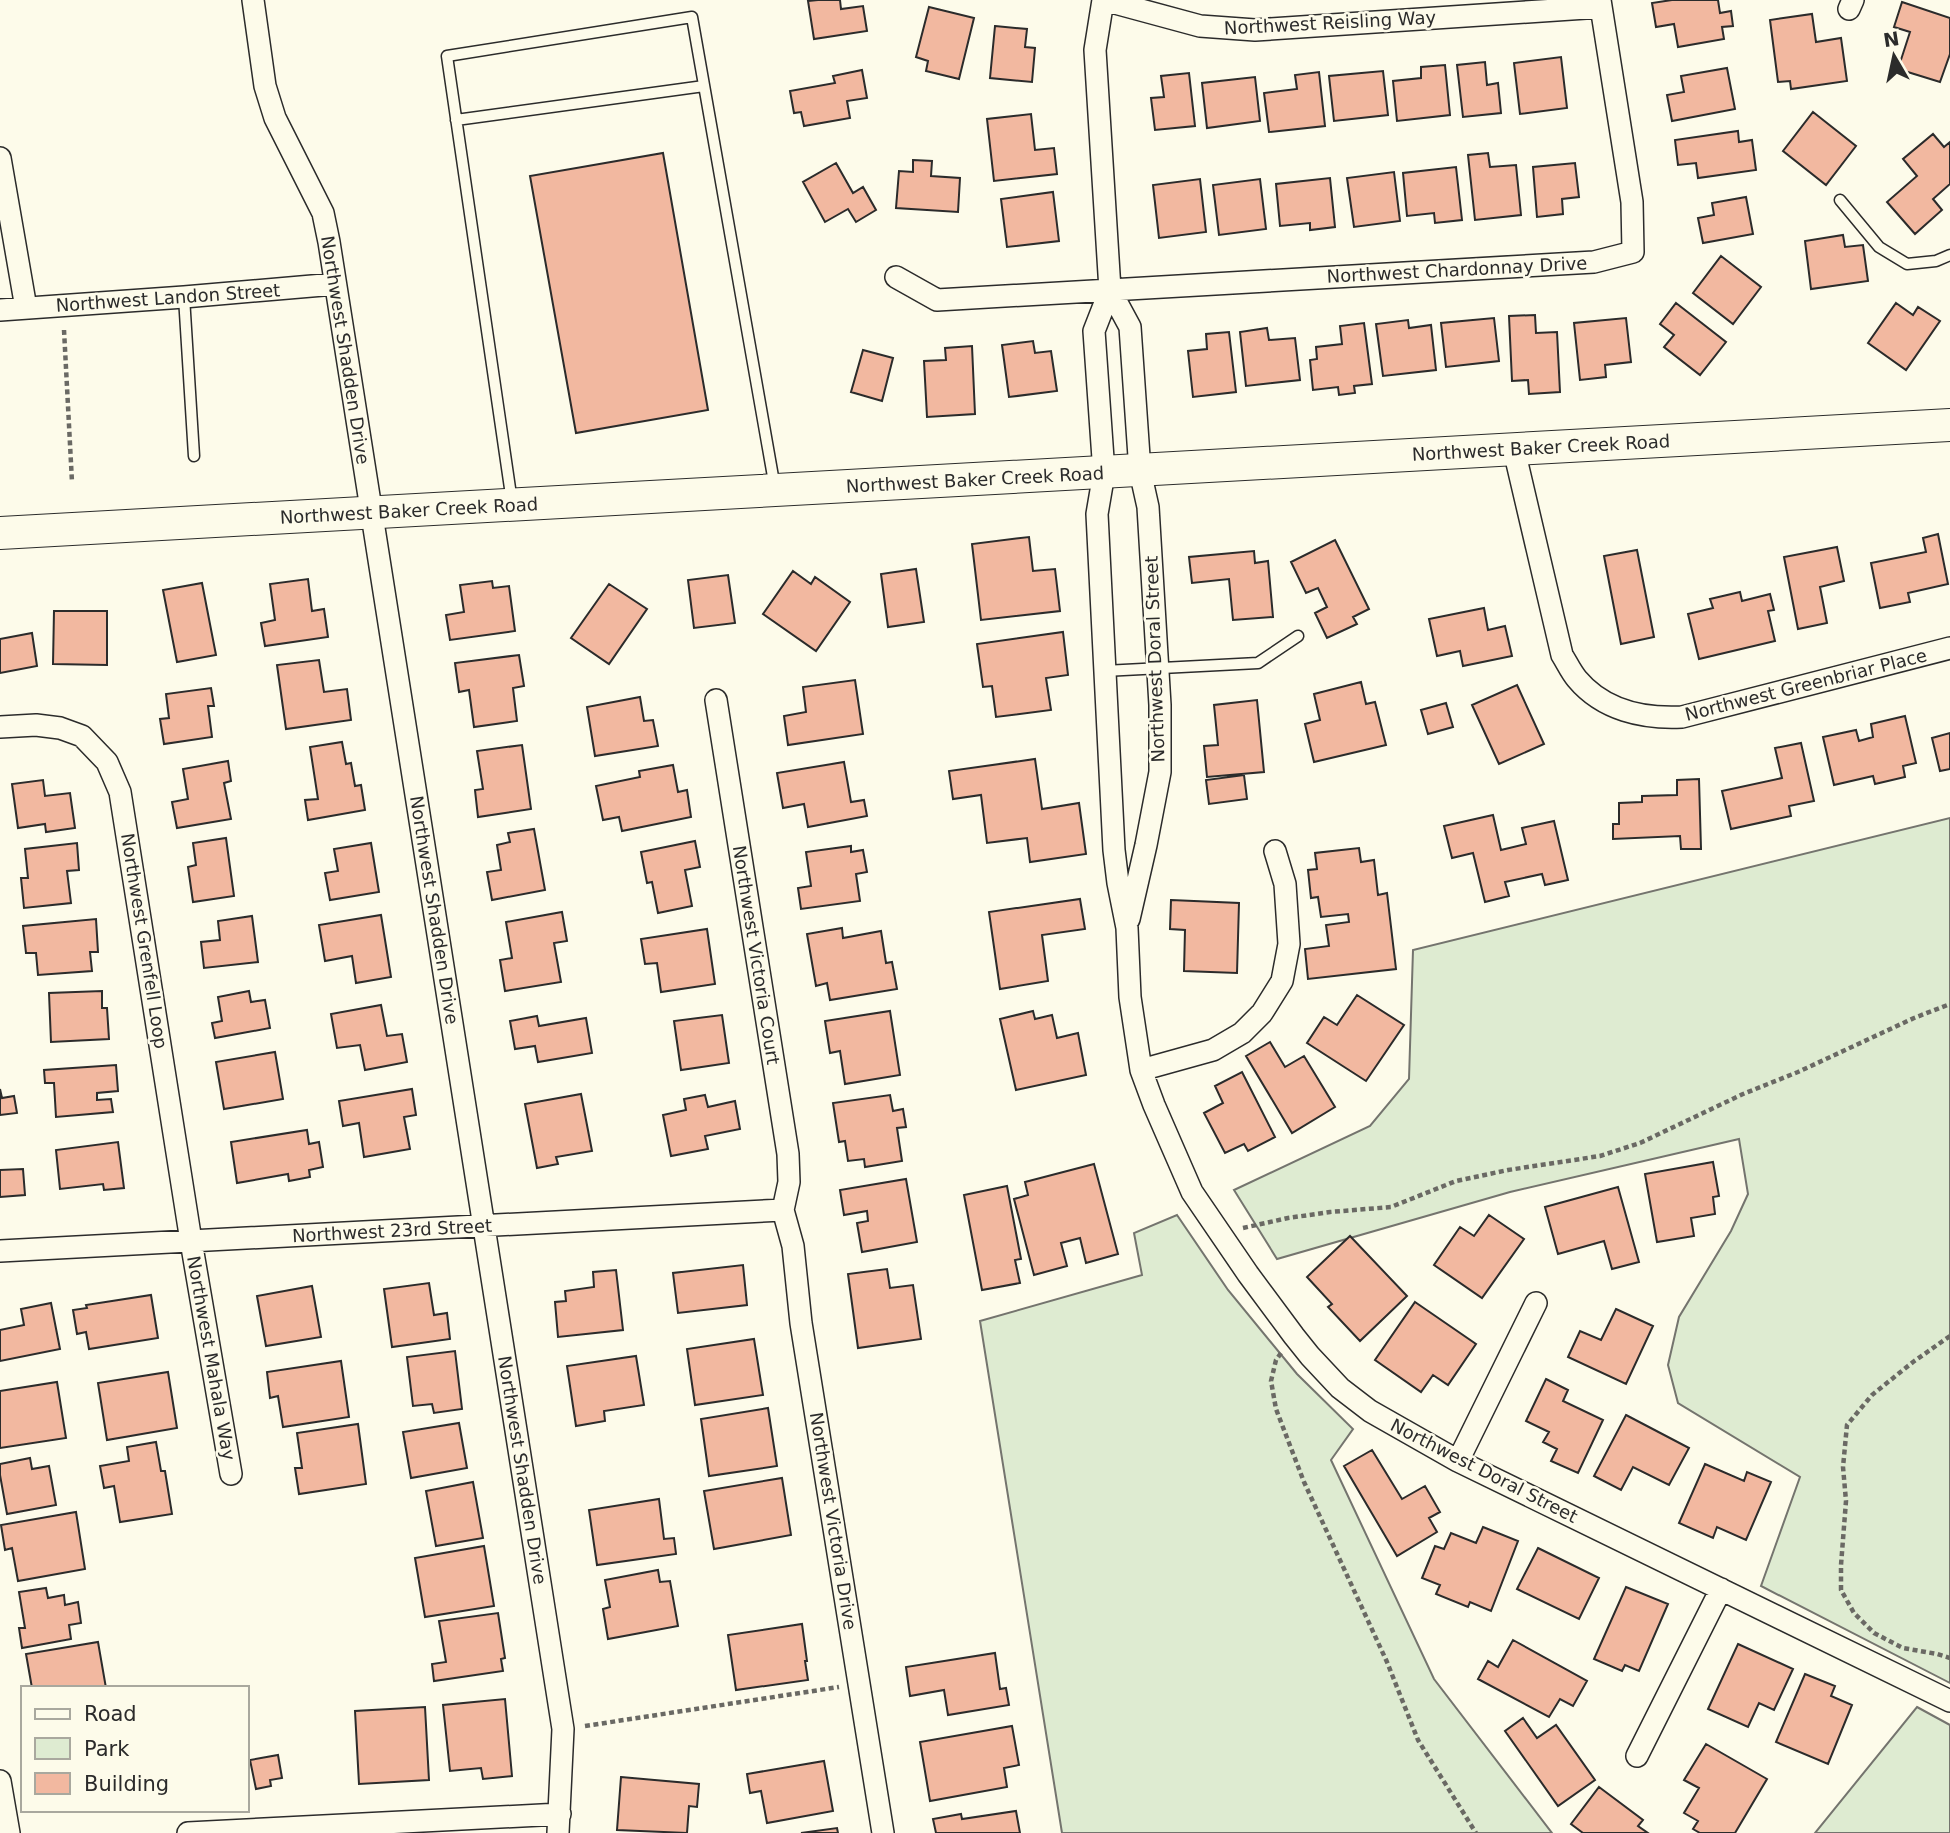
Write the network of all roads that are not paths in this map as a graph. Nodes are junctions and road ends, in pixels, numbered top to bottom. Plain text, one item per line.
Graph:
1 (253, 0) edge
2 (1103, 0) edge
3 (1600, 3) edge
4 (704, 86) junction
5 (456, 120) junction
6 (0, 158) edge
7 (1840, 200) dead end
8 (1950, 255) edge
9 (896, 276) dead end
10 (335, 284) junction
11 (1110, 290) junction
12 (184, 297) junction
13 (26, 308) junction
14 (0, 310) edge
15 (1950, 425) edge
16 (1514, 450) junction
17 (194, 456) dead end
18 (1140, 471) junction
19 (1104, 473) junction
20 (775, 491) junction
21 (512, 505) junction
22 (371, 513) junction
23 (0, 533) edge
24 (1298, 636) dead end
25 (1950, 648) edge
26 (1158, 668) junction
27 (1104, 671) junction
28 (716, 700) dead end
29 (0, 727) edge
30 (1275, 851) dead end
31 (1127, 928) junction
32 (1141, 1070) junction
33 (783, 1210) junction
34 (484, 1226) junction
35 (191, 1241) junction
36 (0, 1251) edge
37 (1536, 1303) dead end
38 (1458, 1461) junction
39 (231, 1474) dead end
40 (1721, 1589) junction
41 (1950, 1700) edge
42 (1637, 1756) dead end
43 (0, 1781) edge
44 (559, 1823) edge
45 (9, 1833) edge
46 (188, 1833) edge
47 (883, 1833) edge

1 - 10 street, Northwest Shadden Drive
2 - 3 street, Northwest Reisling Way
2 - 11 street
3 - 11 street, Northwest Chardonnay Drive
4 - 5 lane
4 - 5 lane
4 - 20 lane
5 - 21 lane
6 - 13 street
7 - 8 lane
9 - 11 street
10 - 12 street, Northwest Landon Street
10 - 22 street, Northwest Shadden Drive
11 - 18 street, Northwest Doral Street
11 - 19 street, Northwest Doral Street
12 - 13 street, Northwest Landon Street
12 - 17 lane
13 - 14 street, Northwest Landon Street
15 - 16 main road, Northwest Baker Creek Road
16 - 18 main road, Northwest Baker Creek Road
16 - 25 street, Northwest Greenbriar Place
18 - 19 main road, Northwest Baker Creek Road
18 - 26 street, Northwest Doral Street
19 - 20 main road, Northwest Baker Creek Road
19 - 27 street, Northwest Doral Street
20 - 21 main road, Northwest Baker Creek Road
21 - 22 main road, Northwest Baker Creek Road
22 - 23 main road, Northwest Baker Creek Road
22 - 34 street, Northwest Shadden Drive
24 - 26 lane
26 - 27 lane
26 - 31 street, Northwest Doral Street
27 - 31 street, Northwest Doral Street
28 - 33 street, Northwest Victoria Court
29 - 35 street, Northwest Grenfell Loop
30 - 32 street
31 - 32 street, Northwest Doral Street
32 - 38 street, Northwest Doral Street
33 - 34 street, Northwest 23rd Street
33 - 47 street, Northwest Victoria Drive
34 - 35 street, Northwest 23rd Street
34 - 44 street, Northwest Shadden Drive
35 - 36 street, Northwest 23rd Street
35 - 39 street, Northwest Mahala Way
37 - 38 street
38 - 40 street, Northwest Doral Street
40 - 41 street, Northwest Doral Street
40 - 42 street
43 - 45 street
44 - 46 street

